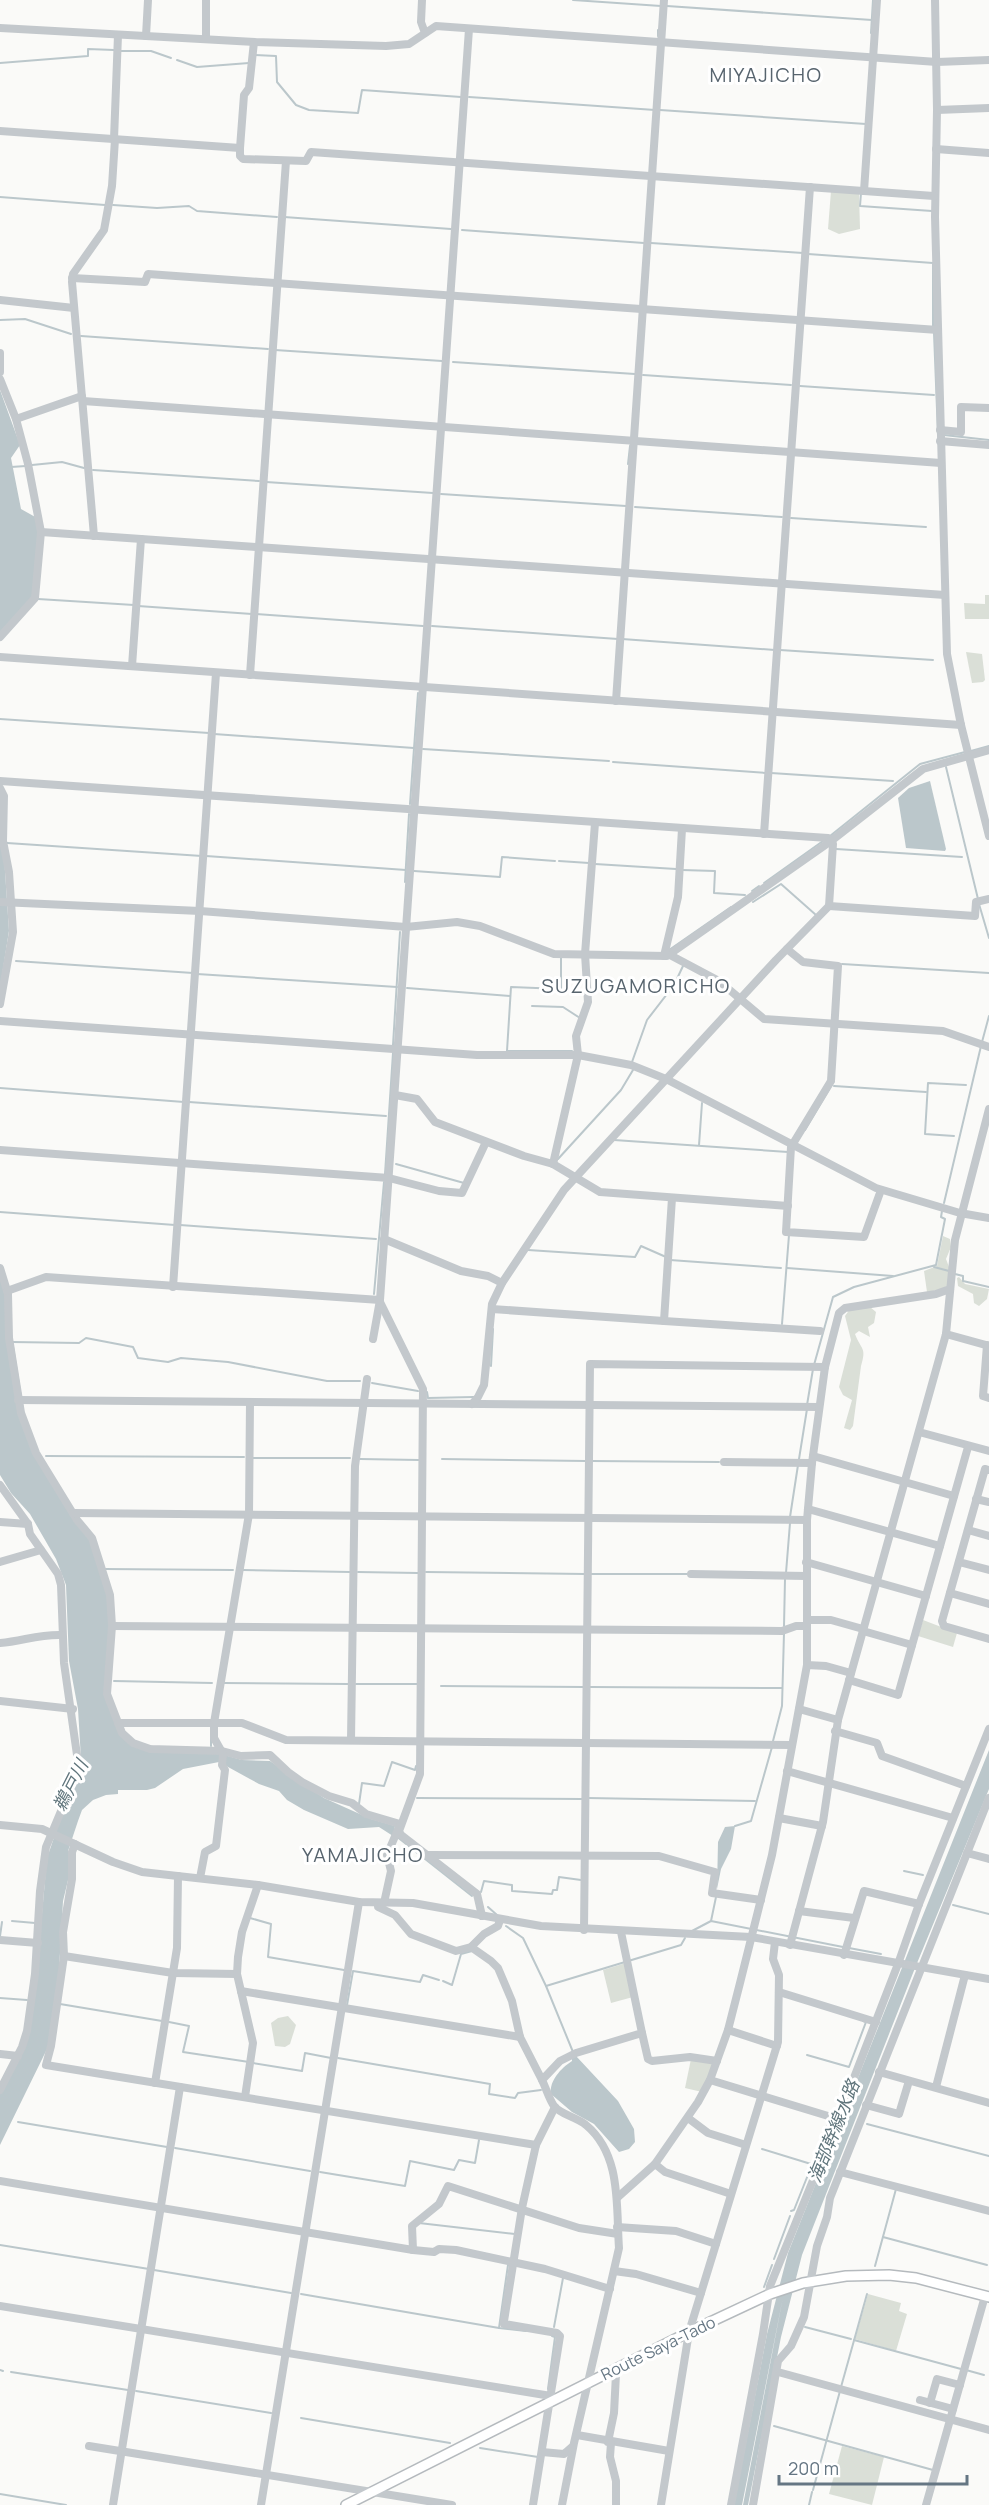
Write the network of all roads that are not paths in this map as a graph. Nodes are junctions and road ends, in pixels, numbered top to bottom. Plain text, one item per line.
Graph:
1 (148, 0) edge
2 (206, 0) edge
3 (422, 0) edge
4 (664, 0) edge
5 (877, 0) edge
6 (935, 0) edge
7 (0, 28) edge
8 (470, 29) junction
9 (424, 33) junction
10 (118, 35) junction
11 (146, 36) junction
12 (206, 39) junction
13 (254, 42) junction
14 (661, 43) junction
15 (873, 57) junction
16 (989, 60) edge
17 (937, 62) junction
18 (989, 108) edge
19 (937, 110) junction
20 (0, 131) edge
21 (114, 139) junction
22 (240, 148) junction
23 (936, 149) junction
24 (989, 153) edge
25 (286, 161) junction
26 (461, 163) junction
27 (652, 176) junction
28 (810, 187) junction
29 (864, 191) junction
30 (934, 196) junction
31 (72, 278) junction
32 (277, 283) junction
33 (451, 296) junction
34 (0, 300) edge
35 (74, 308) junction
36 (643, 309) junction
37 (800, 320) junction
38 (938, 330) junction
39 (0, 353) edge
40 (0, 372) edge
41 (0, 379) edge
42 (83, 399) junction
43 (989, 408) edge
44 (267, 415) junction
45 (16, 419) junction
46 (441, 428) junction
47 (940, 430) junction
48 (634, 441) junction
49 (940, 441) junction
50 (989, 445) edge
51 (791, 452) junction
52 (940, 463) junction
53 (41, 532) junction
54 (94, 536) junction
55 (141, 539) junction
56 (258, 547) junction
57 (432, 560) junction
58 (625, 573) junction
59 (781, 584) junction
60 (945, 595) junction
61 (0, 637) edge
62 (0, 657) edge
63 (132, 666) junction
64 (216, 673) junction
65 (250, 675) junction
66 (423, 687) junction
67 (616, 701) junction
68 (772, 712) junction
69 (961, 725) junction
70 (989, 750) edge
71 (968, 755) junction
72 (0, 781) edge
73 (0, 788) edge
74 (207, 795) junction
75 (415, 810) junction
76 (595, 823) junction
77 (682, 829) junction
78 (764, 834) junction
79 (989, 836) edge
80 (831, 841) junction
81 (989, 899) edge
82 (6, 902) edge
83 (829, 906) junction
84 (200, 911) junction
85 (406, 927) junction
86 (787, 949) junction
87 (585, 954) junction
88 (667, 956) junction
89 (741, 999) junction
90 (0, 1004) edge
91 (0, 1021) edge
92 (834, 1024) junction
93 (191, 1034) junction
94 (989, 1047) edge
95 (398, 1049) junction
96 (578, 1055) junction
97 (666, 1078) junction
98 (395, 1095) junction
99 (989, 1109) edge
100 (486, 1142) junction
101 (792, 1145) junction
102 (0, 1150) edge
103 (182, 1164) junction
104 (553, 1164) junction
105 (388, 1178) junction
106 (575, 1178) junction
107 (881, 1190) junction
108 (672, 1198) junction
109 (788, 1206) junction
110 (960, 1213) junction
111 (989, 1218) edge
112 (384, 1239) junction
113 (0, 1268) edge
114 (502, 1283) junction
115 (173, 1287) junction
116 (950, 1289) junction
117 (7, 1291) junction
118 (380, 1300) junction
119 (492, 1309) junction
120 (664, 1321) junction
121 (820, 1332) dead end
122 (946, 1334) junction
123 (374, 1339) dead end
124 (988, 1345) edge
125 (825, 1367) junction
126 (368, 1379) dead end
127 (989, 1398) edge
128 (18, 1400) junction
129 (250, 1402) junction
130 (364, 1403) junction
131 (423, 1404) junction
132 (472, 1404) junction
133 (590, 1405) junction
134 (819, 1407) junction
135 (919, 1432) junction
136 (968, 1447) junction
137 (989, 1451) edge
138 (812, 1460) junction
139 (724, 1462) dead end
140 (989, 1470) edge
141 (904, 1482) junction
142 (0, 1485) edge
143 (954, 1496) junction
144 (976, 1498) junction
145 (989, 1502) edge
146 (808, 1509) junction
147 (73, 1513) junction
148 (249, 1514) junction
149 (354, 1515) junction
150 (422, 1516) junction
151 (588, 1517) junction
152 (807, 1520) junction
153 (0, 1522) edge
154 (28, 1524) junction
155 (968, 1530) junction
156 (890, 1532) junction
157 (989, 1536) edge
158 (940, 1546) junction
159 (41, 1550) junction
160 (0, 1562) edge
161 (806, 1562) junction
162 (959, 1562) junction
163 (989, 1570) edge
164 (691, 1574) dead end
165 (806, 1576) junction
166 (876, 1582) junction
167 (950, 1593) junction
168 (926, 1596) junction
169 (989, 1604) edge
170 (807, 1623) junction
171 (112, 1626) junction
172 (230, 1626) junction
173 (353, 1628) junction
174 (421, 1629) junction
175 (587, 1630) junction
176 (863, 1630) junction
177 (62, 1635) junction
178 (989, 1639) edge
179 (0, 1643) edge
180 (912, 1645) junction
181 (807, 1665) junction
182 (850, 1677) junction
183 (0, 1701) edge
184 (73, 1709) junction
185 (799, 1709) junction
186 (838, 1720) junction
187 (118, 1723) junction
188 (214, 1723) junction
189 (989, 1729) edge
190 (835, 1731) junction
191 (351, 1740) junction
192 (420, 1741) junction
193 (586, 1743) junction
194 (792, 1744) junction
195 (223, 1753) junction
196 (787, 1772) junction
197 (828, 1783) junction
198 (966, 1786) junction
199 (989, 1798) edge
200 (779, 1818) junction
201 (953, 1818) junction
202 (0, 1825) edge
203 (822, 1826) junction
204 (397, 1831) junction
205 (52, 1833) junction
206 (75, 1844) junction
207 (967, 1853) junction
208 (426, 1855) junction
209 (585, 1856) junction
210 (989, 1859) edge
211 (178, 1876) junction
212 (200, 1878) junction
213 (258, 1885) junction
214 (760, 1900) junction
215 (359, 1902) junction
216 (381, 1903) junction
217 (919, 1904) junction
218 (799, 1911) junction
219 (482, 1916) junction
220 (854, 1918) junction
221 (500, 1920) junction
222 (584, 1930) junction
223 (621, 1932) junction
224 (752, 1932) junction
225 (0, 1940) edge
226 (791, 1941) junction
227 (776, 1942) junction
228 (38, 1943) junction
229 (471, 1947) junction
230 (845, 1950) junction
231 (64, 1956) junction
232 (898, 1964) junction
233 (920, 1968) junction
234 (173, 1973) junction
235 (237, 1974) junction
236 (965, 1975) junction
237 (989, 1979) edge
238 (241, 1991) junction
239 (779, 1992) junction
240 (341, 2008) junction
241 (876, 2022) junction
242 (728, 2030) junction
243 (642, 2033) junction
244 (520, 2037) junction
245 (777, 2046) junction
246 (0, 2054) edge
247 (18, 2056) junction
248 (717, 2061) junction
249 (879, 2072) junction
250 (542, 2080) junction
251 (710, 2080) junction
252 (909, 2081) junction
253 (155, 2083) junction
254 (180, 2087) junction
255 (936, 2087) junction
256 (0, 2090) edge
257 (762, 2095) junction
258 (245, 2097) junction
259 (989, 2103) edge
260 (866, 2105) junction
261 (555, 2107) junction
262 (324, 2110) junction
263 (688, 2118) junction
264 (838, 2119) junction
265 (536, 2145) junction
266 (746, 2145) junction
267 (655, 2164) junction
268 (840, 2172) junction
269 (0, 2181) edge
270 (731, 2194) junction
271 (618, 2198) junction
272 (161, 2208) junction
273 (522, 2208) junction
274 (989, 2211) edge
275 (618, 2230) junction
276 (305, 2232) junction
277 (716, 2244) junction
278 (413, 2250) junction
279 (513, 2264) junction
280 (614, 2271) junction
281 (807, 2282) junction
282 (610, 2289) junction
283 (701, 2293) junction
284 (770, 2294) junction
285 (987, 2297) edge
286 (0, 2306) edge
287 (141, 2330) junction
288 (689, 2332) junction
289 (285, 2354) junction
290 (615, 2369) junction
291 (778, 2372) junction
292 (587, 2383) junction
293 (960, 2385) junction
294 (550, 2398) junction
295 (920, 2400) dead end
296 (930, 2403) junction
297 (953, 2409) junction
298 (950, 2420) junction
299 (989, 2430) edge
300 (575, 2439) junction
301 (610, 2442) junction
302 (89, 2446) dead end
303 (669, 2451) junction
304 (122, 2452) junction
305 (542, 2452) junction
306 (266, 2476) junction
307 (373, 2492) junction
308 (113, 2505) edge
309 (261, 2505) edge
310 (346, 2505) edge
311 (452, 2505) edge
312 (533, 2505) edge
313 (562, 2505) edge
314 (616, 2505) edge
315 (661, 2505) edge
316 (731, 2505) edge
317 (753, 2505) edge
318 (927, 2505) edge

1 - 11 street
2 - 12 street
3 - 9 street
4 - 14 street
5 - 15 street
6 - 17 street
7 - 10 street
8 - 9 street
8 - 14 street
8 - 26 street
9 - 13 street
10 - 11 street
10 - 21 street
11 - 12 street
12 - 13 street
13 - 22 street
14 - 15 street
14 - 27 street
15 - 17 street
15 - 29 street
16 - 17 street
17 - 19 street
18 - 19 street
19 - 23 street
20 - 21 street
21 - 22 street
21 - 31 street
22 - 25 street
23 - 24 street
23 - 30 street
25 - 26 street
25 - 32 street
26 - 27 street
26 - 33 street
27 - 28 street
27 - 36 street
28 - 29 street
28 - 37 street
29 - 30 street
30 - 38 street
31 - 32 street
31 - 35 street
32 - 33 street
32 - 44 street
33 - 36 street
33 - 46 street
34 - 35 street
35 - 42 street
36 - 37 street
36 - 48 street
37 - 38 street
37 - 51 street
38 - 47 street
39 - 40 street
41 - 45 street
42 - 44 street
42 - 45 street
42 - 54 street
43 - 47 street
44 - 46 street
44 - 56 street
45 - 53 street
46 - 48 street
46 - 57 street
47 - 49 street
48 - 51 street
48 - 58 street
49 - 50 street
49 - 52 street
51 - 52 street
51 - 59 street
52 - 60 street
53 - 54 street
53 - 61 street
54 - 55 street
55 - 56 street
55 - 63 street
56 - 57 street
56 - 65 street
57 - 58 street
57 - 66 street
58 - 59 street
58 - 67 street
59 - 60 street
59 - 68 street
60 - 69 street
62 - 63 street
63 - 64 street
64 - 65 street
64 - 74 street
65 - 66 street
66 - 67 street
66 - 75 street
67 - 68 street
68 - 69 street
68 - 78 street
69 - 71 street
70 - 71 street
71 - 79 street
71 - 80 street
72 - 74 street
73 - 82 street
74 - 75 street
74 - 84 street
75 - 76 street
75 - 85 street
76 - 77 street
76 - 87 street
77 - 78 street
77 - 88 street
78 - 80 street
80 - 83 street
80 - 88 street
81 - 83 street
82 - 84 street
82 - 90 street
83 - 86 street
84 - 85 street
84 - 93 street
85 - 87 street
85 - 95 street
86 - 89 street
86 - 92 street
87 - 88 street
87 - 96 street
88 - 89 street
89 - 92 street
89 - 97 street
91 - 93 street
92 - 94 street
92 - 101 street
93 - 95 street
93 - 103 street
95 - 96 street
95 - 98 street
96 - 97 street
96 - 104 street
97 - 101 street
97 - 106 street
98 - 100 street
98 - 105 street
99 - 110 street
100 - 104 street
100 - 105 street
101 - 107 street
101 - 109 street
102 - 103 street
103 - 105 street
103 - 115 street
104 - 106 street
105 - 112 street
106 - 108 street
106 - 114 street
107 - 109 street
107 - 110 street
108 - 109 street
108 - 120 street
110 - 111 street
110 - 116 street
112 - 114 street
112 - 118 street
113 - 117 street
114 - 119 street
115 - 117 street
115 - 118 street
116 - 122 street
116 - 125 street
117 - 128 street
118 - 123 street
118 - 131 street
119 - 120 street
119 - 132 street
120 - 121 street
122 - 124 street
122 - 135 street
124 - 127 street
125 - 133 street
125 - 134 street
126 - 130 street
128 - 129 street
128 - 147 street
129 - 130 street
129 - 148 street
130 - 131 street
130 - 149 street
131 - 132 street
131 - 150 street
132 - 133 street
133 - 134 street
133 - 151 street
134 - 138 street
135 - 136 street
135 - 141 street
136 - 137 street
136 - 143 street
138 - 139 street
138 - 141 street
138 - 146 street
140 - 144 street
141 - 143 street
141 - 156 street
142 - 154 street
143 - 158 street
144 - 145 street
144 - 155 street
146 - 152 street
146 - 156 street
147 - 148 street
147 - 171 street
148 - 149 street
148 - 172 street
149 - 150 street
149 - 173 street
150 - 151 street
150 - 174 street
151 - 152 street
151 - 175 street
152 - 161 street
153 - 154 street
154 - 159 street
155 - 157 street
155 - 162 street
156 - 158 street
156 - 166 street
158 - 168 street
159 - 160 street
159 - 177 street
161 - 165 street
161 - 166 street
162 - 163 street
162 - 167 street
164 - 165 street
165 - 170 street
166 - 168 street
166 - 176 street
167 - 169 street
167 - 178 street
168 - 180 street
170 - 175 street
170 - 176 street
170 - 181 street
171 - 172 street
171 - 187 street
172 - 173 street
172 - 188 street
173 - 174 street
173 - 191 street
174 - 175 street
174 - 192 street
175 - 193 street
176 - 180 street
176 - 182 street
177 - 179 street
177 - 184 street
180 - 182 street
181 - 182 street
181 - 185 street
182 - 186 street
183 - 184 street
184 - 205 street
185 - 186 street
185 - 194 street
186 - 190 street
187 - 188 street
187 - 195 street
188 - 191 street
188 - 195 street
189 - 198 street
190 - 197 street
190 - 198 street
191 - 192 street
192 - 193 street
192 - 204 street
193 - 194 street
193 - 209 street
194 - 196 street
195 - 204 street
195 - 212 street
196 - 197 street
196 - 200 street
197 - 201 street
197 - 203 street
198 - 201 street
199 - 207 street
200 - 203 street
200 - 214 street
201 - 217 street
202 - 205 street
203 - 218 street
204 - 208 street
204 - 216 street
205 - 206 street
205 - 228 street
206 - 211 street
206 - 231 street
207 - 210 street
207 - 233 street
208 - 209 street
208 - 219 street
209 - 214 street
209 - 222 street
211 - 212 street
211 - 234 street
212 - 213 street
213 - 215 street
213 - 235 street
214 - 224 street
215 - 216 street
215 - 240 street
216 - 219 street
216 - 229 street
217 - 220 street
217 - 232 street
218 - 220 street
218 - 226 street
219 - 221 street
220 - 230 street
221 - 222 street
221 - 229 street
222 - 223 street
223 - 224 street
223 - 243 street
224 - 227 street
224 - 242 street
225 - 228 street
226 - 227 street
226 - 230 street
227 - 239 street
228 - 247 street
229 - 244 street
230 - 232 street
231 - 234 street
231 - 253 street
232 - 233 street
232 - 241 street
233 - 236 street
233 - 249 street
234 - 235 street
234 - 253 street
235 - 238 street
236 - 237 street
236 - 255 street
238 - 240 street
238 - 258 street
239 - 241 street
239 - 245 street
240 - 244 street
240 - 262 street
241 - 264 street
242 - 245 street
242 - 248 street
243 - 248 street
243 - 250 street
244 - 250 street
245 - 257 street
246 - 247 street
247 - 256 street
248 - 251 street
249 - 252 street
249 - 260 street
250 - 261 street
251 - 257 street
251 - 263 street
252 - 255 street
252 - 260 street
253 - 254 street
254 - 258 street
254 - 272 street
255 - 259 street
257 - 264 street
257 - 266 street
258 - 262 street
260 - 268 street
261 - 265 street
261 - 271 street
262 - 265 street
262 - 276 street
263 - 266 street
263 - 267 street
264 - 284 street
265 - 273 street
266 - 270 street
267 - 270 street
267 - 271 street
268 - 274 street
268 - 281 street
269 - 272 street
270 - 277 street
271 - 275 street
272 - 276 street
272 - 287 street
273 - 275 street
273 - 278 street
273 - 279 street
275 - 277 street
275 - 280 street
276 - 278 street
276 - 289 street
277 - 283 street
278 - 279 street
279 - 282 street
279 - 294 street
280 - 282 street
280 - 283 street
281 - 284 main road, Route Saya-Tado
281 - 285 main road, Route Saya-Tado
281 - 291 street
282 - 292 street
283 - 288 street
284 - 288 main road, Route Saya-Tado
284 - 316 street
285 - 293 street
286 - 287 street
287 - 289 street
287 - 304 street
288 - 290 main road, Route Saya-Tado
288 - 303 street
289 - 294 street
289 - 306 street
290 - 292 main road, Route Saya-Tado
290 - 301 street
291 - 298 street
291 - 317 street
292 - 294 main road, Route Saya-Tado
292 - 300 street
293 - 296 street
293 - 297 street
294 - 305 street
294 - 307 main road, Route Saya-Tado
295 - 296 street
296 - 297 street
297 - 298 street
298 - 299 street
298 - 318 street
300 - 301 street
300 - 305 street
300 - 313 street
301 - 303 street
301 - 314 street
302 - 304 street
303 - 315 street
304 - 306 street
304 - 308 street
305 - 312 street
306 - 307 street
306 - 309 street
307 - 310 main road, Route Saya-Tado
307 - 311 street

